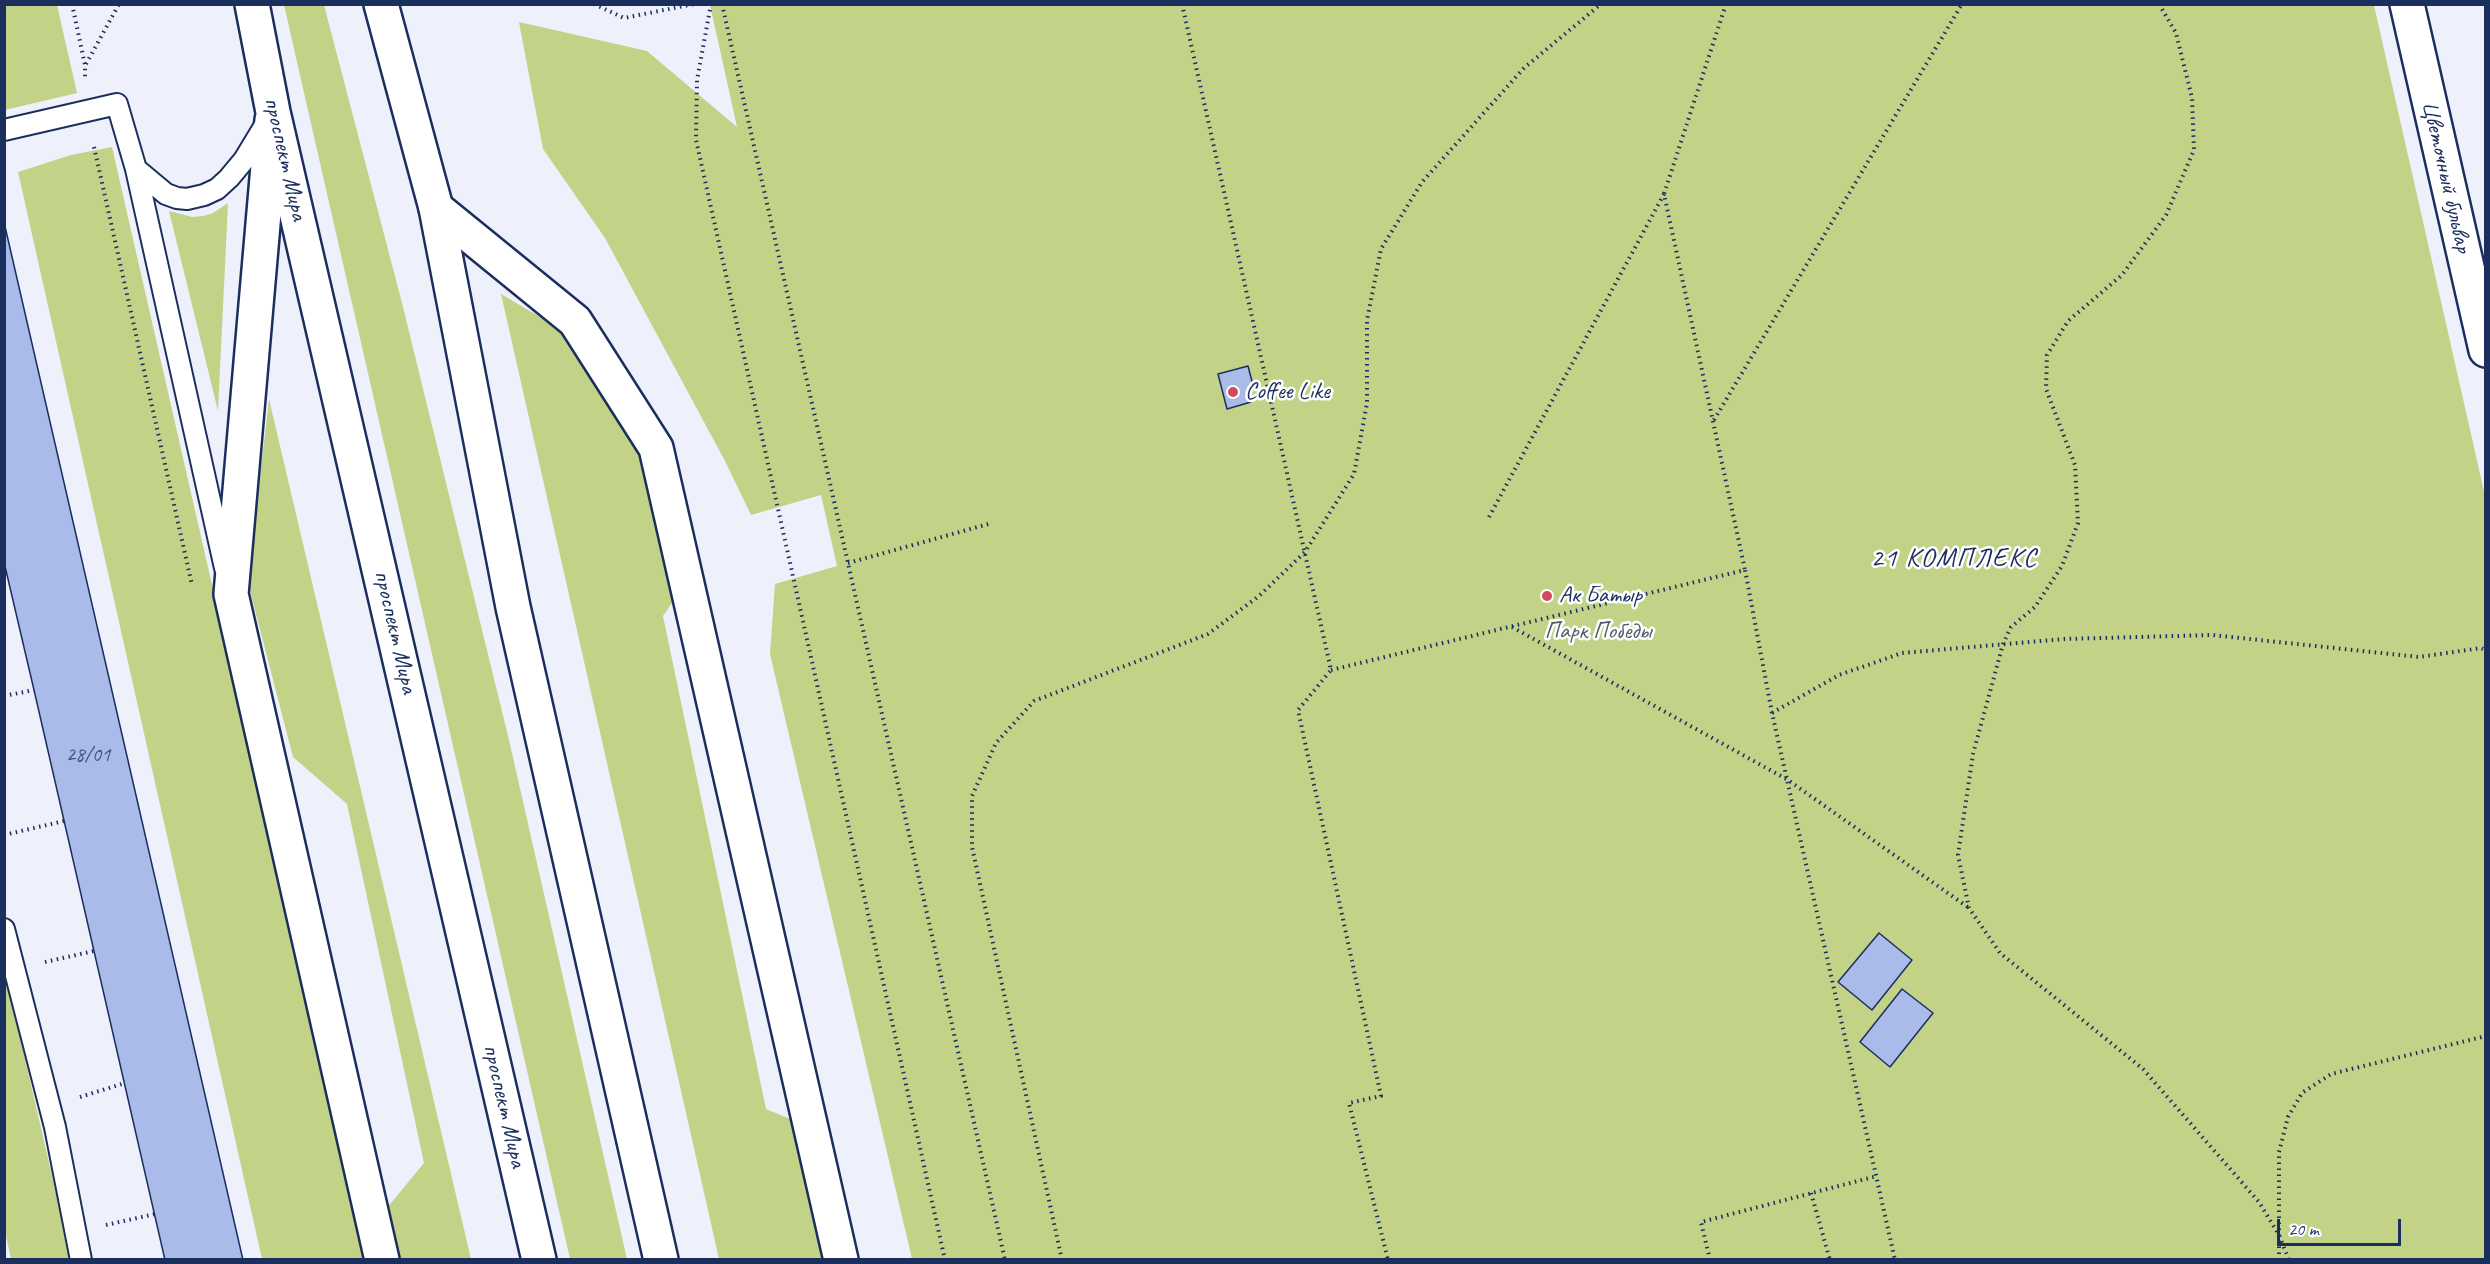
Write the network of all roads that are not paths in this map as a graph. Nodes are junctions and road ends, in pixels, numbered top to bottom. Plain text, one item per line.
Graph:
1 (252, 4) edge
2 (381, 4) edge
3 (2408, 4) edge
4 (273, 112) junction
5 (4, 130) edge
6 (136, 169) junction
7 (436, 208) junction
8 (2486, 350) edge
9 (231, 594) junction
10 (4, 929) edge
11 (81, 1260) edge
12 (382, 1260) edge
13 (539, 1260) edge
14 (661, 1260) edge
15 (841, 1260) edge

1 - 4 street, проспект Мира
2 - 7 street
3 - 8 street, Цветочный бульвар
4 - 6 lane
4 - 9 street
4 - 13 street, проспект Мира
5 - 6 lane
6 - 9 lane
7 - 14 street
7 - 15 street
9 - 12 street
10 - 11 lane

